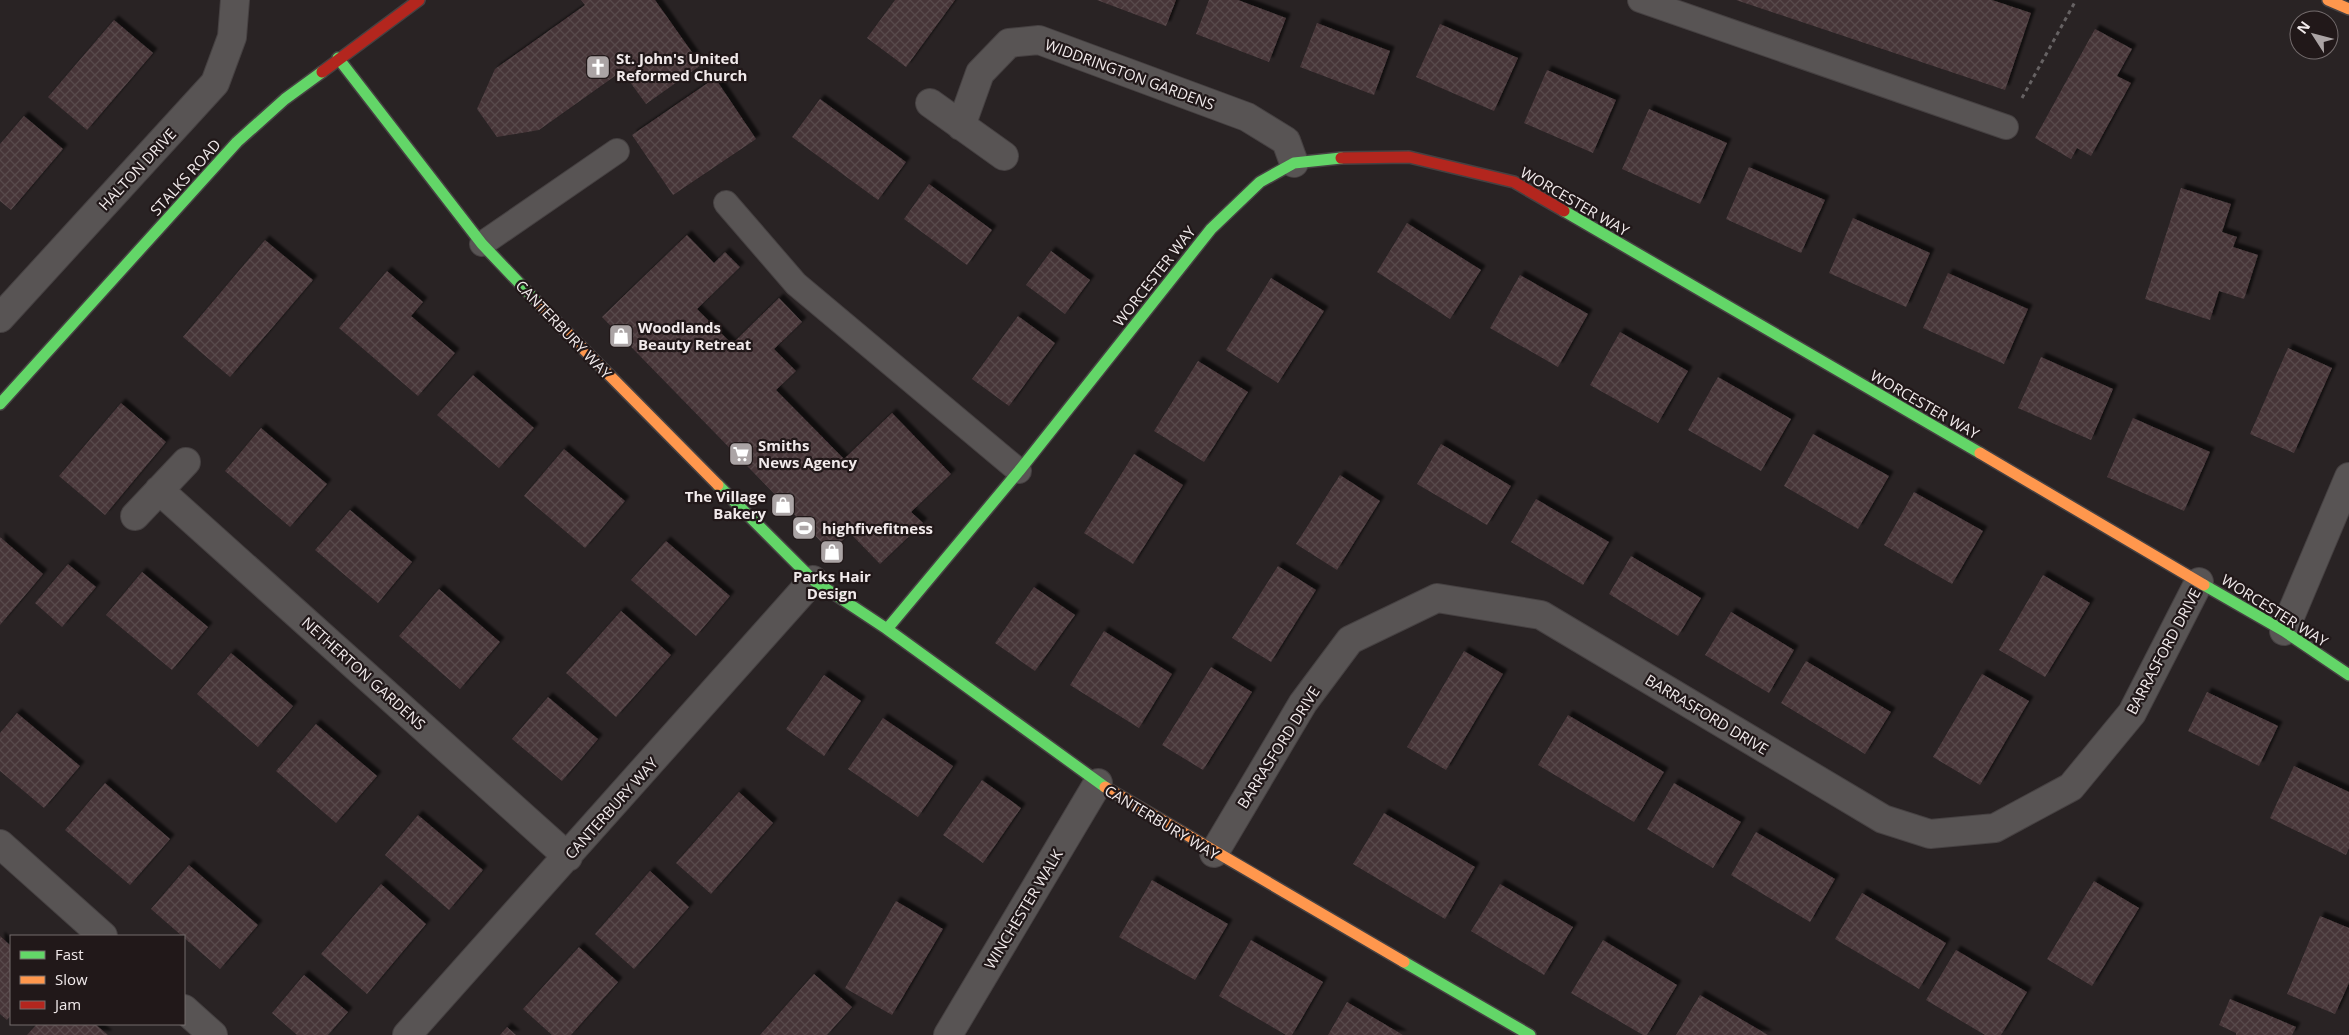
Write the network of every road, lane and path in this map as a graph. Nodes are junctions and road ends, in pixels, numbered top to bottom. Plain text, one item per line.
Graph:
1 (235, 0) edge
2 (419, 0) edge
3 (1640, 0) edge
4 (2076, 0) edge
5 (2328, 0) edge
6 (2349, 9) edge
7 (338, 58) junction
8 (930, 103) dead end
9 (961, 126) junction
10 (2006, 127) joint
11 (618, 150) dead end
12 (1004, 156) dead end
13 (1294, 164) junction
14 (726, 204) dead end
15 (482, 244) junction
16 (0, 318) edge
17 (0, 404) edge
18 (186, 462) dead end
19 (1019, 470) junction
20 (2349, 478) edge
21 (160, 490) junction
22 (135, 516) dead end
23 (813, 580) junction
24 (2199, 582) junction
25 (887, 630) junction
26 (2284, 632) junction
27 (2349, 675) edge
28 (1098, 783) junction
29 (0, 844) edge
30 (1214, 853) junction
31 (568, 857) junction
32 (102, 935) edge
33 (185, 1010) edge
34 (213, 1035) edge
35 (407, 1035) edge
36 (948, 1035) edge
37 (1530, 1035) edge

1 - 16 street, HALTON DRIVE
2 - 7 street, STALKS ROAD
3 - 10 lane
4 - 10 path
5 - 6 street
7 - 15 street, CANTERBURY WAY
7 - 17 street, STALKS ROAD
8 - 9 street
9 - 12 street
9 - 13 street, WIDDRINGTON GARDENS
11 - 15 lane
13 - 19 street, WORCESTER WAY
13 - 24 street, WORCESTER WAY
14 - 19 lane
15 - 23 street, CANTERBURY WAY
18 - 21 street
19 - 25 street, WORCESTER WAY
20 - 26 street
21 - 22 street
21 - 31 street, NETHERTON GARDENS
23 - 25 street, CANTERBURY WAY
23 - 31 street, CANTERBURY WAY
24 - 26 street, WORCESTER WAY
24 - 30 street, BARRASFORD DRIVE
25 - 28 street, CANTERBURY WAY
26 - 27 street, WORCESTER WAY
28 - 30 street, CANTERBURY WAY
28 - 36 street, WINCHESTER WALK
29 - 32 street
30 - 37 street, CANTERBURY WAY
31 - 35 street, CANTERBURY WAY
33 - 34 street

